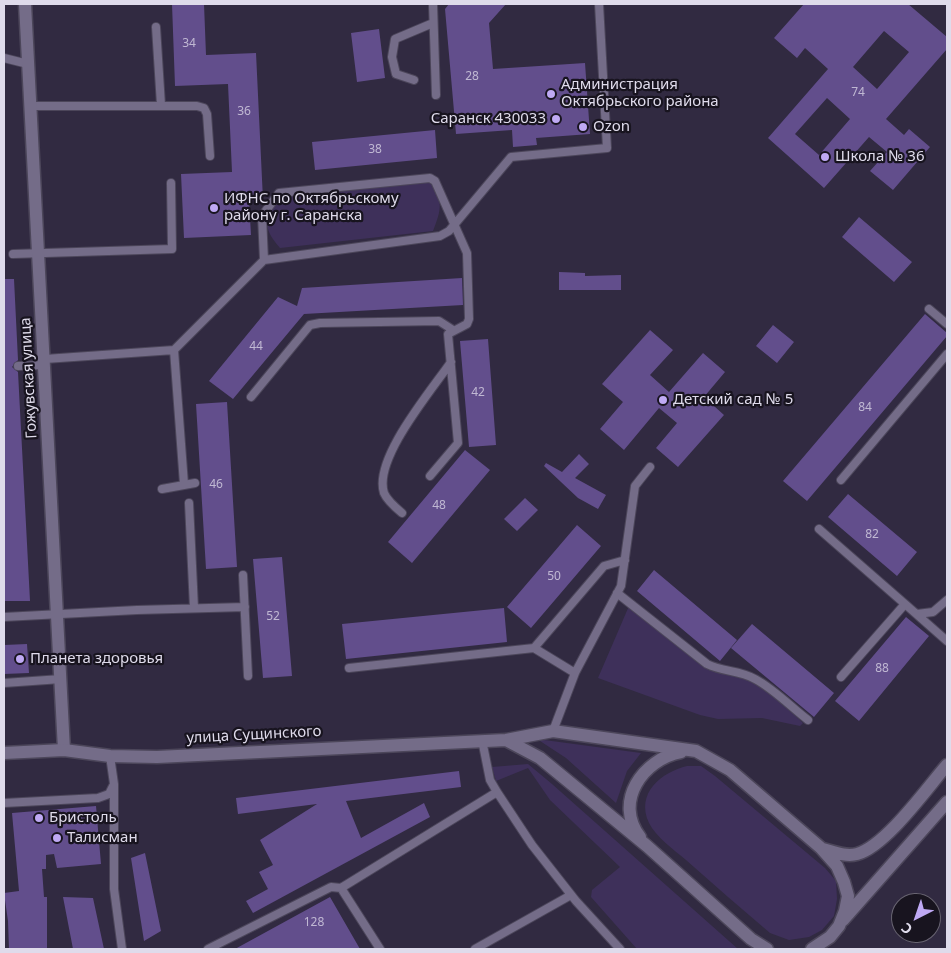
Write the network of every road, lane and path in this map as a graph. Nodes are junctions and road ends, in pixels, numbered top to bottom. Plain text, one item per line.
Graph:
1 (24, 4) edge
2 (433, 4) edge
3 (599, 4) edge
4 (433, 23) junction
5 (156, 27) dead end
6 (4, 58) edge
7 (28, 64) junction
8 (414, 80) dead end
9 (436, 95) dead end
10 (30, 106) junction
11 (161, 106) junction
12 (210, 156) dead end
13 (171, 183) dead end
14 (456, 224) junction
15 (39, 253) junction
16 (12, 254) dead end
17 (264, 260) junction
18 (929, 309) dead end
19 (947, 324) edge
20 (453, 330) junction
21 (174, 350) junction
22 (947, 354) edge
23 (45, 362) junction
24 (451, 362) junction
25 (18, 366) dead end
26 (251, 397) dead end
27 (650, 467) dead end
28 (430, 476) dead end
29 (841, 480) dead end
30 (195, 483) dead end
31 (184, 484) junction
32 (162, 489) dead end
33 (189, 503) dead end
34 (402, 514) dead end
35 (819, 529) dead end
36 (625, 560) junction
37 (243, 575) dead end
38 (617, 593) junction
39 (947, 600) edge
40 (905, 604) junction
41 (245, 607) junction
42 (194, 608) junction
43 (917, 614) junction
44 (57, 615) junction
45 (4, 618) edge
46 (947, 641) edge
47 (534, 648) junction
48 (350, 668) dead end
49 (576, 674) junction
50 (248, 676) dead end
51 (841, 677) dead end
52 (61, 679) junction
53 (4, 683) edge
54 (808, 720) dead end
55 (553, 731) junction
56 (482, 740) junction
57 (506, 740) junction
58 (64, 750) junction
59 (696, 751) junction
60 (4, 753) edge
61 (110, 756) junction
62 (947, 765) edge
63 (114, 784) junction
64 (497, 792) junction
65 (947, 802) edge
66 (4, 803) edge
67 (647, 846) junction
68 (821, 848) junction
69 (341, 888) junction
70 (571, 895) junction
71 (838, 926) junction
72 (816, 948) edge
73 (122, 949) edge
74 (208, 949) edge
75 (380, 949) edge
76 (475, 949) edge
77 (620, 949) edge
78 (767, 949) edge

1 - 7 street, Гожувская улица
2 - 4 lane
3 - 14 lane
4 - 8 lane
4 - 9 lane
5 - 11 lane
6 - 7 lane
7 - 10 street, Гожувская улица
10 - 11 lane
10 - 15 street, Гожувская улица
11 - 12 lane
13 - 15 lane
14 - 17 lane
14 - 17 lane
14 - 20 lane
15 - 16 lane
15 - 23 street, Гожувская улица
17 - 21 lane
18 - 19 lane
20 - 24 lane
20 - 26 lane
21 - 23 lane
21 - 31 lane
22 - 29 lane
23 - 25 lane
23 - 44 street, Гожувская улица
24 - 28 lane
24 - 34 lane
27 - 36 lane
30 - 31 lane
31 - 32 lane
33 - 42 lane
35 - 40 lane
36 - 38 lane
36 - 47 lane
37 - 41 lane
38 - 49 lane
38 - 54 lane
39 - 43 lane
40 - 43 lane
40 - 51 lane
41 - 42 lane
41 - 50 lane
42 - 44 lane
43 - 46 lane
44 - 45 lane
44 - 52 street, Гожувская улица
47 - 48 lane
47 - 49 lane
49 - 55 lane
52 - 53 lane
52 - 58 street, Гожувская улица
55 - 57 street, улица Сущинского
55 - 59 street, улица Сущинского
56 - 57 street, улица Сущинского
56 - 61 street, улица Сущинского
56 - 64 lane
57 - 67 street
58 - 60 street, улица Сущинского
58 - 61 street, улица Сущинского
59 - 67 street
59 - 68 street
61 - 63 lane
62 - 68 street
63 - 66 lane
63 - 73 lane
64 - 69 lane
64 - 70 lane
65 - 71 street
67 - 78 street
68 - 71 street
69 - 74 lane
69 - 75 lane
70 - 76 lane
70 - 77 lane
71 - 72 street

